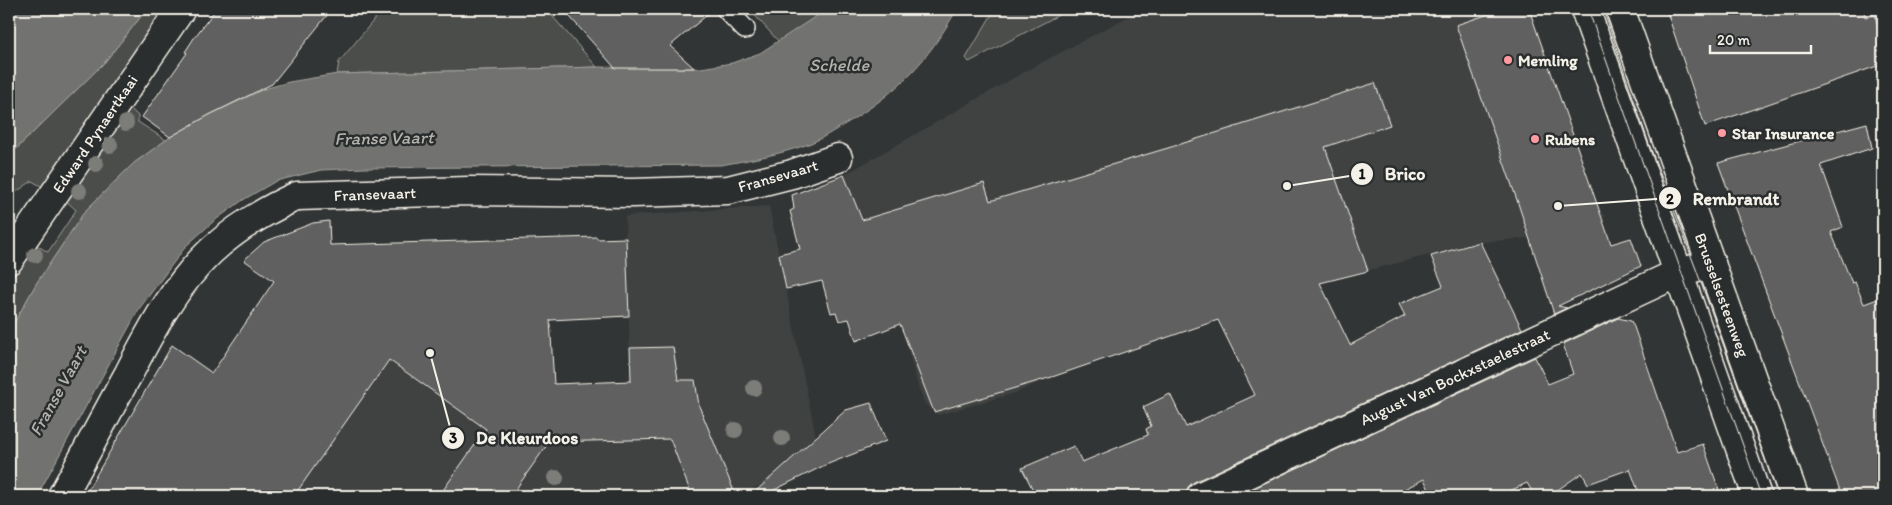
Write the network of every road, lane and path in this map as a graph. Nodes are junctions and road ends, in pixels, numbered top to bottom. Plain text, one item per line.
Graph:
1 (181, 9) edge
2 (726, 9) edge
3 (1585, 9) edge
4 (1620, 9) edge
5 (745, 29) dead end
6 (838, 158) dead end
7 (9, 260) edge
8 (1711, 263) junction
9 (1679, 274) junction
10 (62, 496) edge
11 (1201, 496) edge
12 (1757, 496) edge
13 (1794, 496) edge

1 - 7 street, Edward Pynaertkaai
2 - 5 lane
3 - 9 street, Brusselsesteenweg
4 - 8 street, Brusselsesteenweg
6 - 10 street, Fransevaart
8 - 9 street, August Van Bockxstaelestraat
8 - 13 street, Brusselsesteenweg
9 - 11 street, August Van Bockxstaelestraat
9 - 12 street, Brusselsesteenweg

